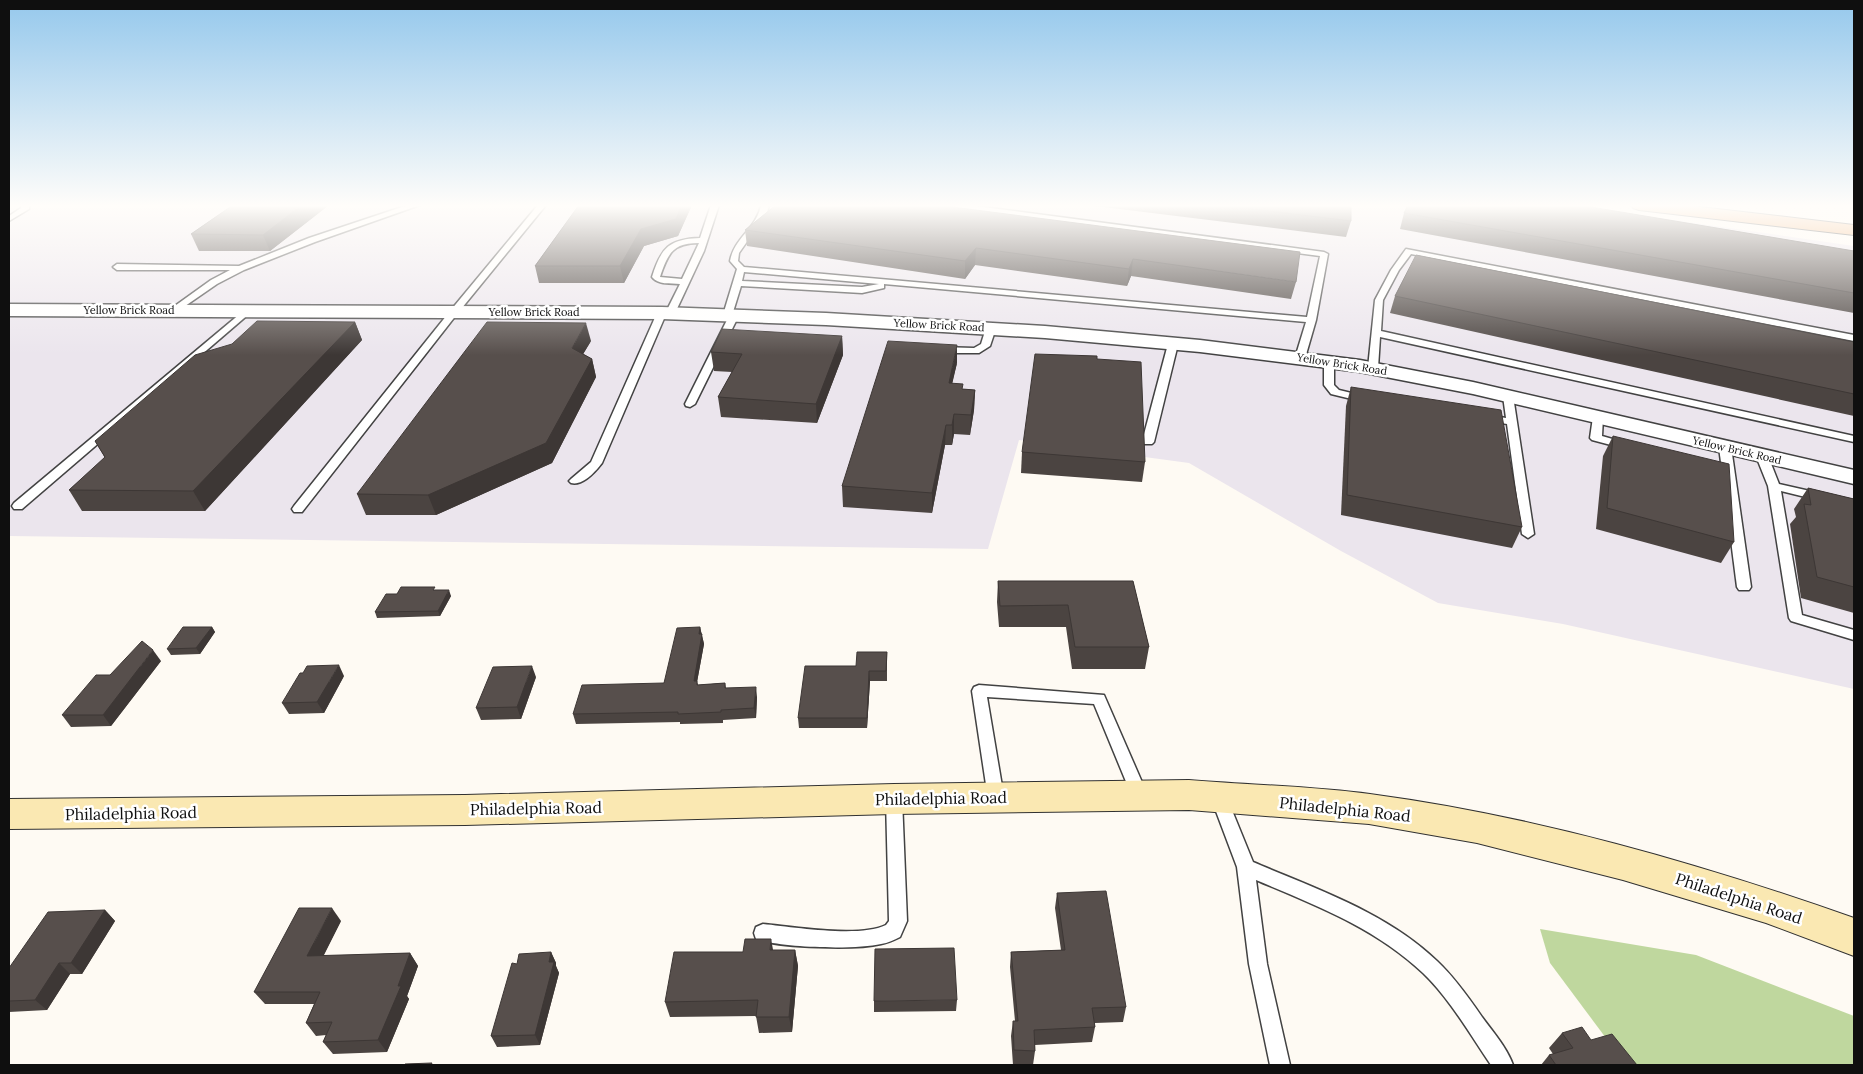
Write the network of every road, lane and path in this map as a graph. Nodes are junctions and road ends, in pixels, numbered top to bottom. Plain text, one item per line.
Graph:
1 (274, 255) edge
2 (501, 255) edge
3 (664, 255) edge
4 (697, 255) edge
5 (734, 255) edge
6 (1324, 255) edge
7 (1406, 255) edge
8 (1430, 255) edge
9 (117, 267) dead end
10 (241, 268) junction
11 (741, 269) junction
12 (685, 282) junction
13 (738, 283) junction
14 (893, 283) junction
15 (9, 310) edge
16 (175, 310) junction
17 (247, 311) junction
18 (454, 312) junction
19 (666, 313) junction
20 (731, 315) junction
21 (1311, 320) junction
22 (991, 328) junction
23 (1375, 333) junction
24 (1854, 338) edge
25 (1173, 344) junction
26 (933, 349) edge
27 (1300, 358) junction
28 (1329, 362) junction
29 (1374, 368) junction
30 (1508, 396) junction
31 (1377, 401) edge
32 (690, 404) dead end
33 (1473, 416) edge
34 (1598, 417) junction
35 (1512, 422) junction
36 (1854, 438) edge
37 (1148, 442) dead end
38 (1634, 447) edge
39 (1726, 447) junction
40 (1762, 456) junction
41 (1854, 477) edge
42 (575, 481) dead end
43 (1774, 486) junction
44 (1854, 505) edge
45 (18, 506) dead end
46 (298, 509) dead end
47 (1528, 534) dead end
48 (1744, 587) dead end
49 (1854, 635) edge
50 (1140, 796) junction
51 (1219, 797) junction
52 (996, 798) junction
53 (894, 799) junction
54 (9, 814) edge
55 (1246, 867) junction
56 (763, 933) dead end
57 (1854, 937) edge
58 (1280, 1065) edge
59 (1503, 1065) edge

1 - 10 lane
2 - 18 lane
3 - 12 lane
4 - 12 lane
5 - 11 lane
6 - 21 lane
7 - 23 lane
8 - 24 lane
9 - 10 lane
10 - 16 lane
11 - 13 lane
11 - 14 lane
12 - 19 lane
13 - 14 lane
13 - 20 lane
14 - 21 lane
15 - 16 street, Yellow Brick Road
16 - 17 street, Yellow Brick Road
17 - 18 street, Yellow Brick Road
17 - 45 lane
18 - 19 street, Yellow Brick Road
18 - 46 lane
19 - 20 street, Yellow Brick Road
19 - 42 lane
20 - 22 street, Yellow Brick Road
20 - 32 lane
21 - 27 lane
22 - 25 street, Yellow Brick Road
22 - 26 lane
23 - 29 lane
23 - 36 lane
25 - 27 street, Yellow Brick Road
25 - 37 lane
27 - 28 street, Yellow Brick Road
28 - 29 street, Yellow Brick Road
28 - 31 lane
29 - 30 street, Yellow Brick Road
30 - 34 street, Yellow Brick Road
30 - 35 lane
33 - 35 lane
34 - 38 lane
34 - 39 street, Yellow Brick Road
35 - 47 lane
39 - 40 street, Yellow Brick Road
39 - 48 lane
40 - 41 street, Yellow Brick Road
40 - 43 lane
43 - 44 lane
43 - 49 lane
50 - 51 main road, Philadelphia Road
50 - 52 main road, Philadelphia Road
50 - 52 lane
51 - 55 lane
51 - 57 main road, Philadelphia Road
52 - 53 main road, Philadelphia Road
53 - 54 main road, Philadelphia Road
53 - 56 lane
55 - 58 lane
55 - 59 lane

